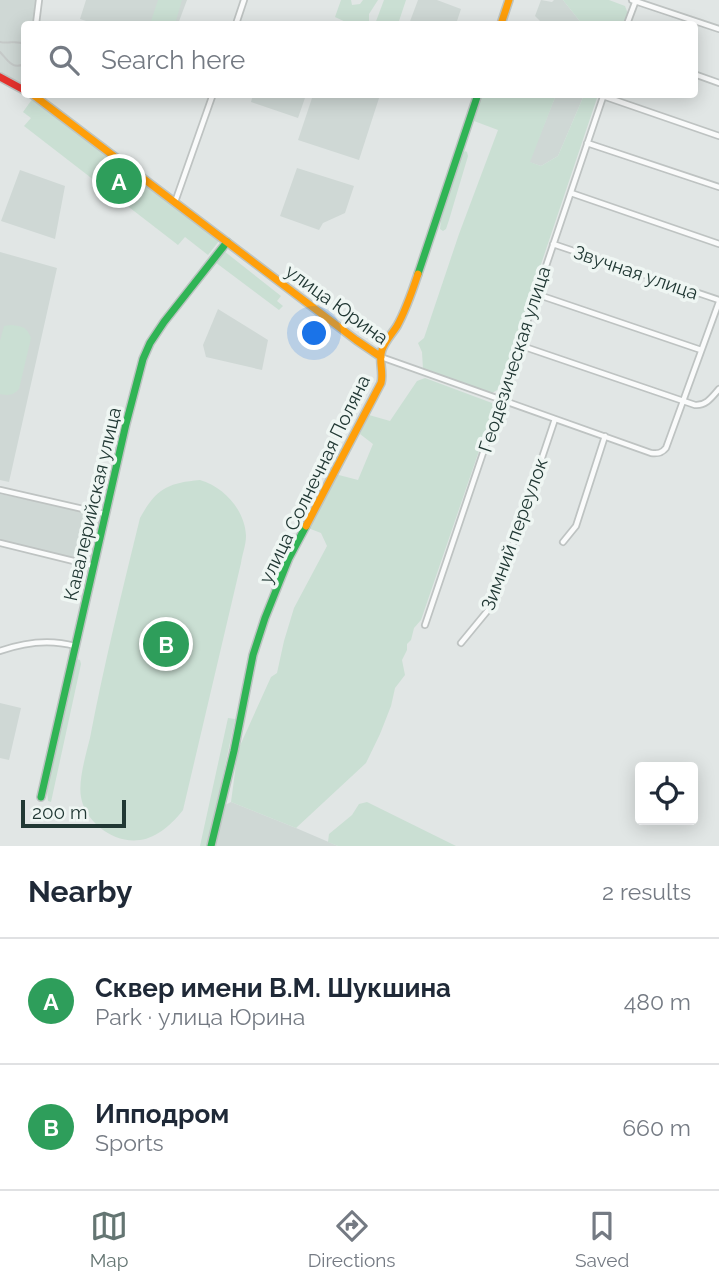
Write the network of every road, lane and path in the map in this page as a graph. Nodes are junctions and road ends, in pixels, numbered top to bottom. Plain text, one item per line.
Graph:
1 (39, 0) edge
2 (244, 0) edge
3 (509, 0) edge
4 (634, 0) edge
5 (36, 21) edge
6 (237, 21) edge
7 (502, 21) edge
8 (628, 21) edge
9 (696, 21) edge
10 (698, 22) edge
11 (719, 29) edge
12 (698, 75) edge
13 (0, 77) edge
14 (719, 83) edge
15 (21, 88) edge
16 (37, 98) edge
17 (212, 98) edge
18 (477, 98) edge
19 (603, 98) edge
20 (612, 98) edge
21 (719, 136) edge
22 (587, 142) junction
23 (719, 187) edge
24 (570, 193) junction
25 (175, 202) junction
26 (227, 242) junction
27 (553, 244) junction
28 (719, 244) edge
29 (536, 294) junction
30 (719, 301) edge
31 (519, 345) junction
32 (701, 350) junction
33 (381, 358) junction
34 (719, 389) edge
35 (500, 399) junction
36 (683, 400) junction
37 (555, 418) junction
38 (606, 436) junction
39 (0, 490) edge
40 (106, 514) junction
41 (563, 542) dead end
42 (0, 543) edge
43 (94, 566) junction
44 (425, 625) dead end
45 (461, 643) dead end
46 (76, 646) junction
47 (0, 651) edge
48 (41, 797) dead end
49 (211, 846) edge

1 - 5 street
2 - 6 street
3 - 7 street
4 - 8 street
4 - 9 street
10 - 11 street
12 - 14 street
13 - 15 street
16 - 25 street, улица Юрина
17 - 25 street
18 - 33 street, улица Солнечная Поляна
19 - 22 street, Геодезическая улица
20 - 21 street
22 - 23 street
22 - 24 street, Геодезическая улица
24 - 27 street, Геодезическая улица
24 - 28 street
25 - 26 street, улица Юрина
26 - 33 street, улица Юрина
26 - 40 street, Кавалерийская улица
27 - 29 street, Геодезическая улица
27 - 30 street, Звучная улица
29 - 31 street, Геодезическая улица
29 - 32 street
30 - 32 street
31 - 35 street, Геодезическая улица
31 - 36 street
32 - 36 street
33 - 35 street, улица Юрина
33 - 49 street, улица Солнечная Поляна
34 - 36 street
35 - 37 street, улица Юрина
35 - 44 street, Геодезическая улица
36 - 38 street, улица Юрина
37 - 38 street, улица Юрина
37 - 45 street, Зимний переулок
38 - 41 street
39 - 40 street
40 - 43 street, Кавалерийская улица
42 - 43 street
43 - 46 street, Кавалерийская улица
46 - 47 street
46 - 48 street, Кавалерийская улица

